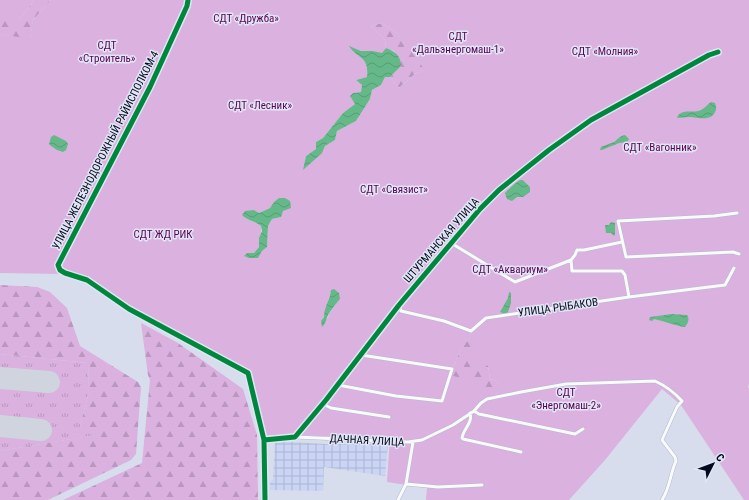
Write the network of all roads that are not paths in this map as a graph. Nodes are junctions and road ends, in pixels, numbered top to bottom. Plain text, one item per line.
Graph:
1 (188, 0) edge
2 (718, 52) dead end
3 (737, 213) dead end
4 (622, 242) junction
5 (451, 243) junction
6 (739, 254) dead end
7 (571, 260) junction
8 (734, 268) dead end
9 (629, 297) junction
10 (399, 305) junction
11 (361, 355) junction
12 (338, 385) junction
13 (323, 404) junction
14 (474, 411) junction
15 (470, 413) junction
16 (389, 417) dead end
17 (583, 429) dead end
18 (295, 437) junction
19 (264, 440) junction
20 (413, 442) junction
21 (521, 452) dead end
22 (406, 484) junction
23 (482, 485) dead end
24 (265, 500) edge
25 (398, 500) edge
26 (662, 500) edge

1 - 19 street, УЛИЦА ЖЕЛЕЗНОДОРОЖНЫЙ РАЙИСПОЛКОМ-4
2 - 5 street, ШТУРМАНСКАЯ УЛИЦА
3 - 4 street
4 - 6 street
4 - 7 street
5 - 7 street
5 - 10 street, ШТУРМАНСКАЯ УЛИЦА
7 - 9 street
8 - 9 street, УЛИЦА РЫБАКОВ
9 - 10 street, УЛИЦА РЫБАКОВ
10 - 11 street, ШТУРМАНСКАЯ УЛИЦА
11 - 12 street, ШТУРМАНСКАЯ УЛИЦА
11 - 12 street
12 - 13 street, ШТУРМАНСКАЯ УЛИЦА
13 - 16 street
13 - 18 street, ШТУРМАНСКАЯ УЛИЦА
14 - 15 street, ДАЧНАЯ УЛИЦА
14 - 17 street
14 - 26 street, ДАЧНАЯ УЛИЦА
15 - 20 street, ДАЧНАЯ УЛИЦА
15 - 21 street
18 - 19 street
18 - 20 street, ДАЧНАЯ УЛИЦА
19 - 24 street
20 - 22 street
22 - 23 street
22 - 25 street

